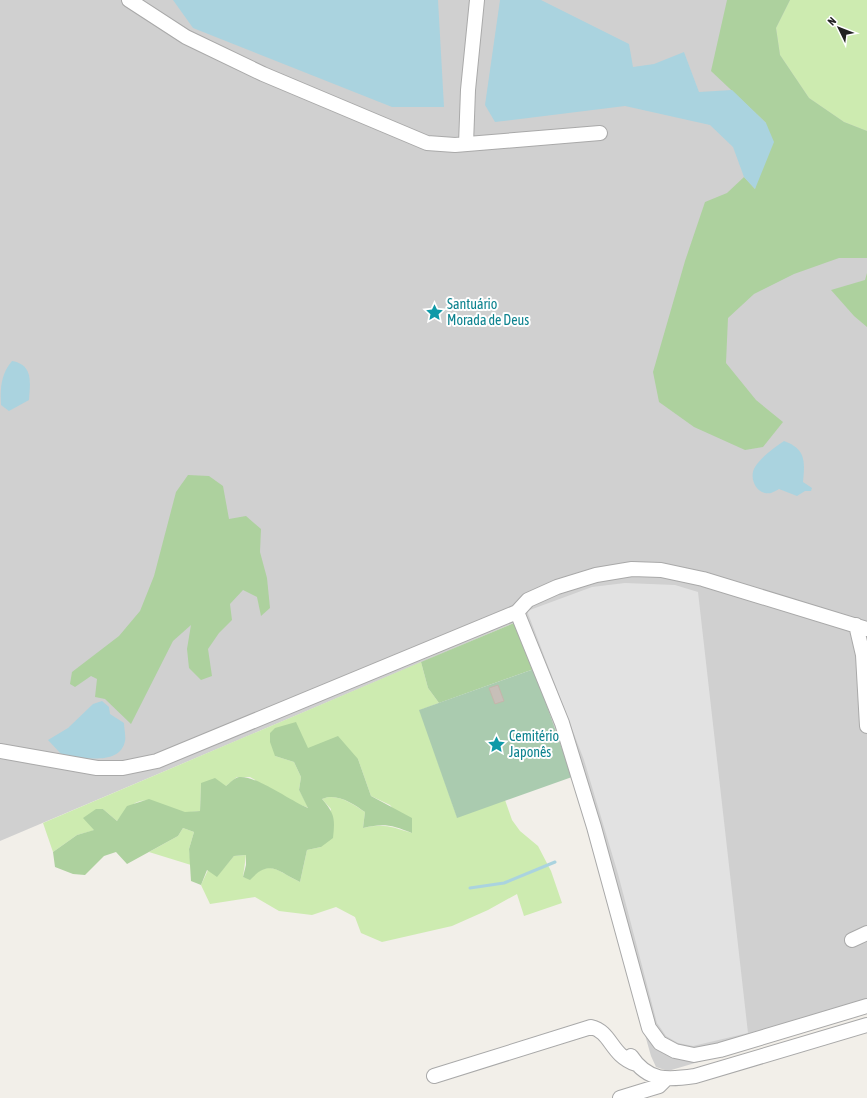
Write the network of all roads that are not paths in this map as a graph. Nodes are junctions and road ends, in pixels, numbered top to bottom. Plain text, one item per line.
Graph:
1 (129, 0) edge
2 (477, 0) edge
3 (600, 133) dead end
4 (466, 144) junction
5 (517, 612) junction
6 (861, 627) edge
7 (867, 726) edge
8 (0, 751) edge
9 (867, 933) edge
10 (852, 940) dead end
11 (867, 1006) edge
12 (867, 1025) edge
13 (434, 1076) dead end
14 (666, 1080) junction
15 (620, 1098) edge

1 - 4 street
2 - 4 street
3 - 4 street
5 - 6 street
5 - 8 street
5 - 11 street
6 - 7 street
9 - 10 street
12 - 14 street
13 - 14 street
14 - 15 street

